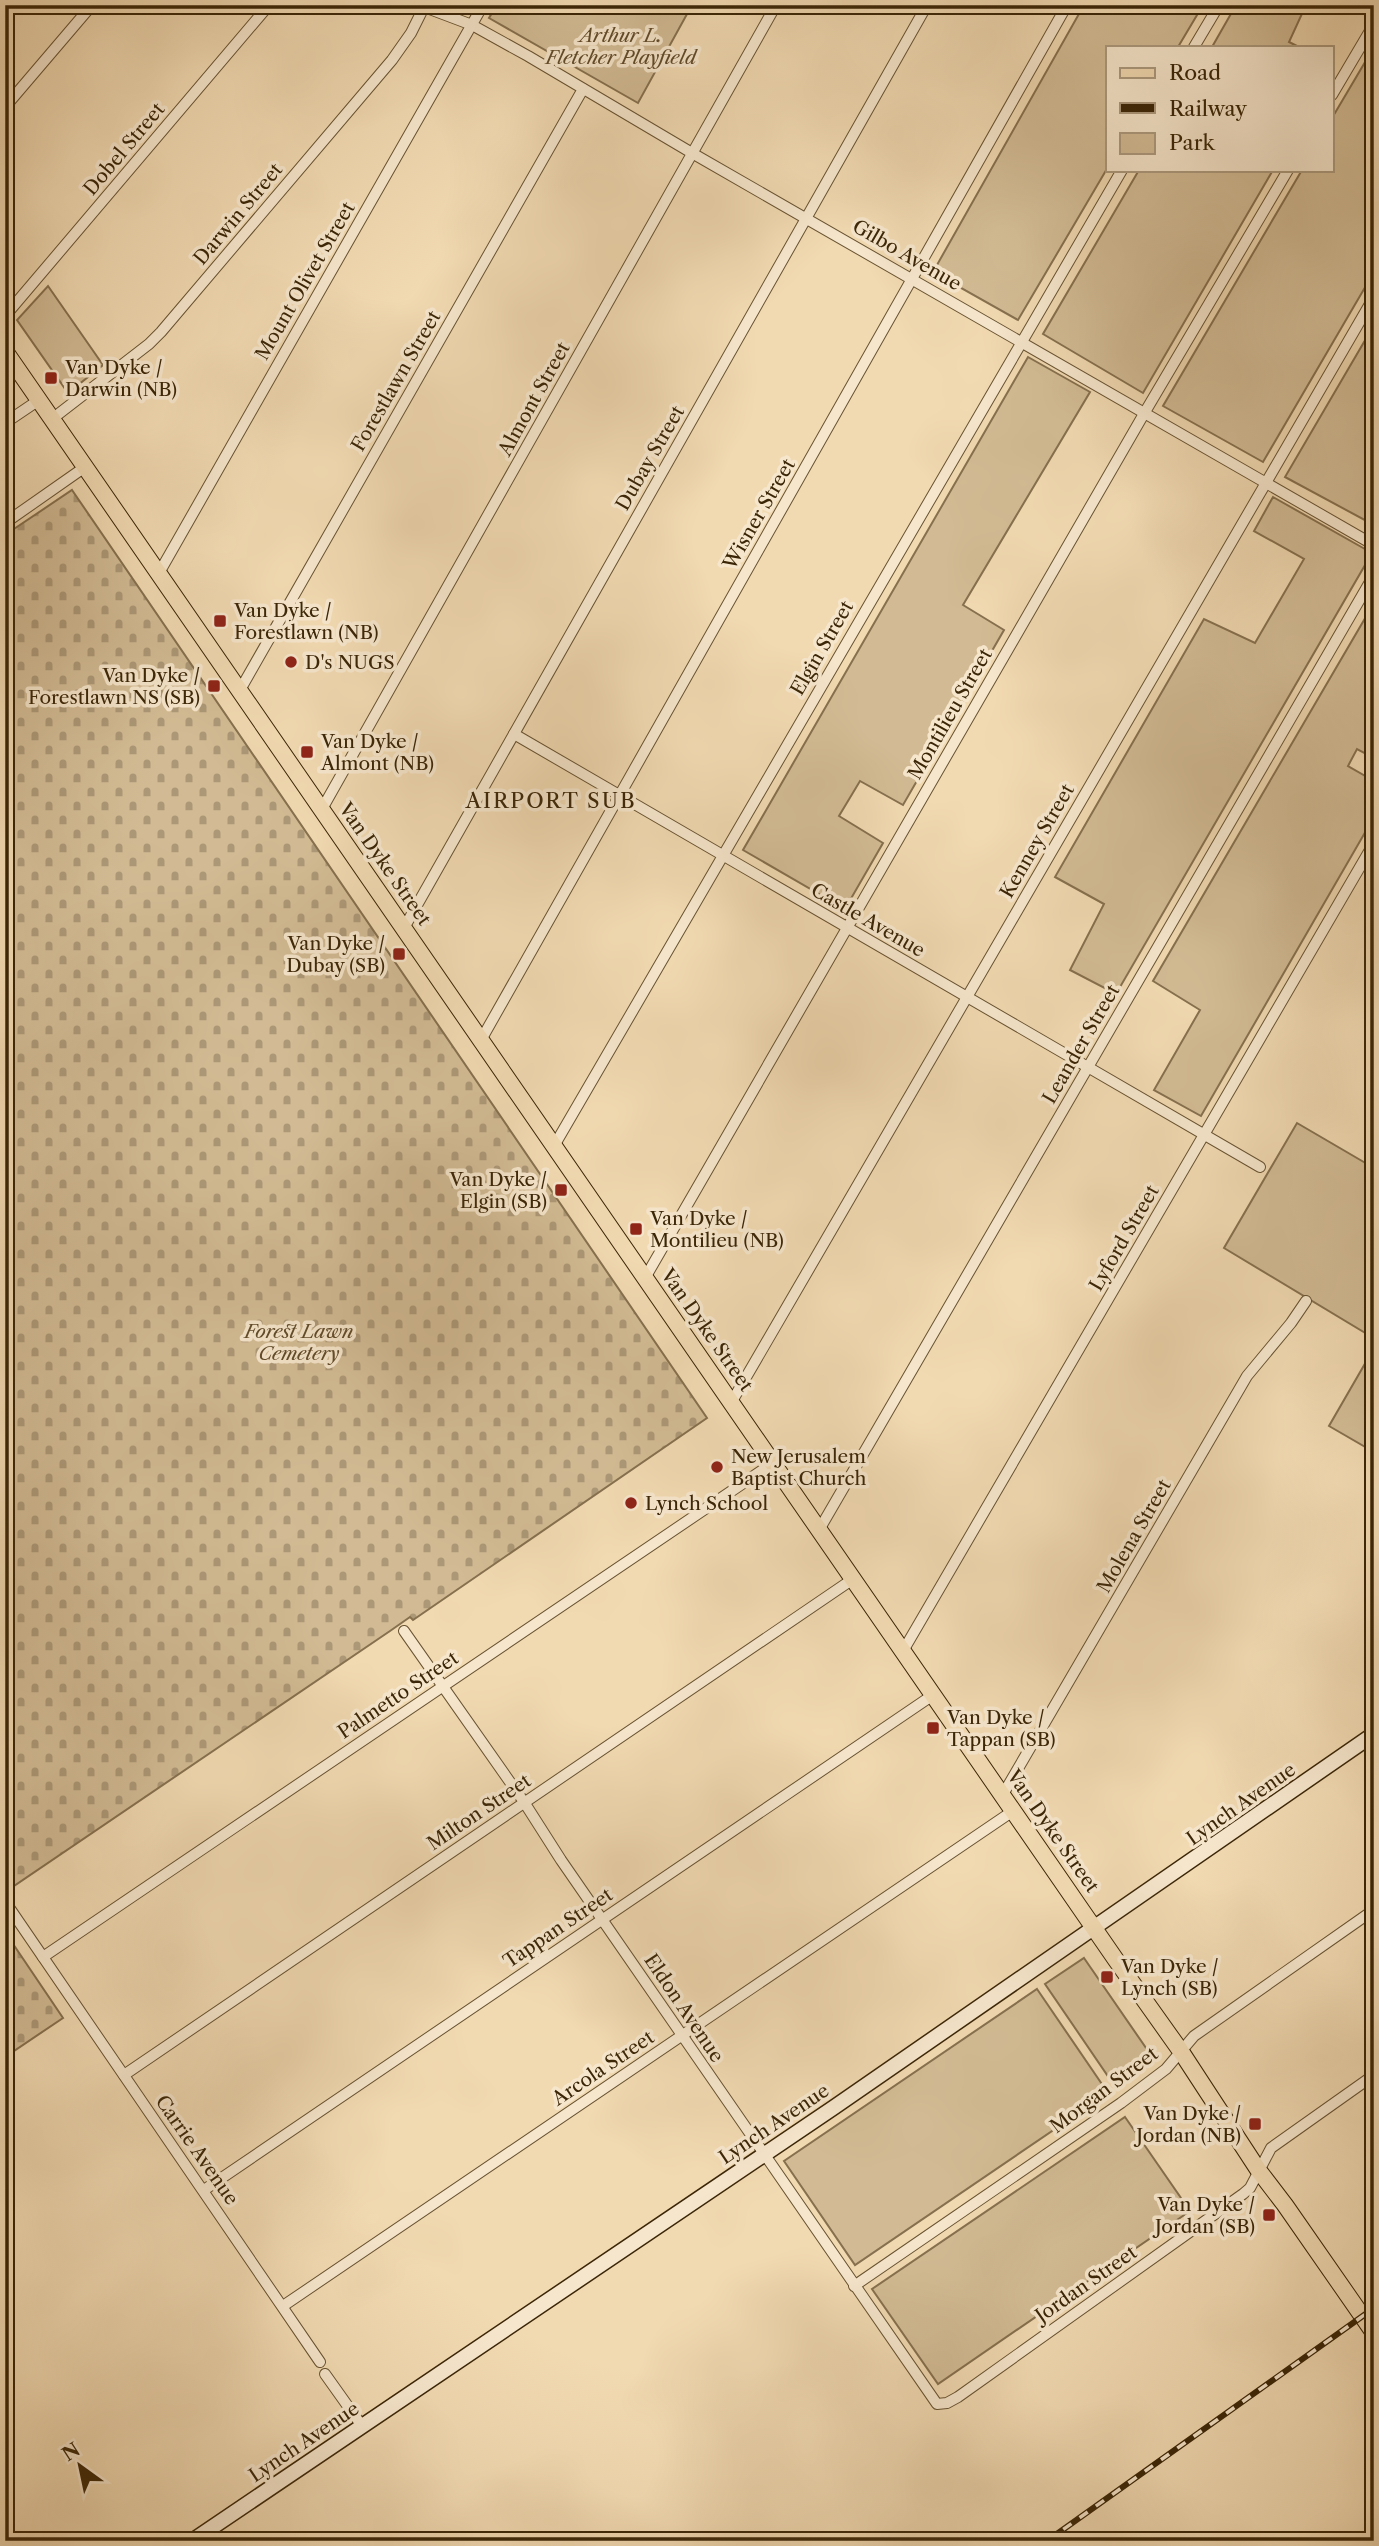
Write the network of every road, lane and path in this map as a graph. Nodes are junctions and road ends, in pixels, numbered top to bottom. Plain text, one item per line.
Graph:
1 (92, 5) edge
2 (269, 5) edge
3 (483, 5) edge
4 (776, 5) edge
5 (927, 5) edge
6 (1067, 5) edge
7 (1219, 5) edge
8 (421, 6) edge
9 (472, 24) junction
10 (1374, 24) edge
11 (1195, 46) edge
12 (583, 89) junction
13 (1334, 92) edge
14 (5, 107) edge
15 (692, 153) junction
16 (1121, 172) edge
17 (1287, 172) edge
18 (807, 218) junction
19 (912, 278) junction
20 (1374, 297) edge
21 (5, 316) edge
22 (1021, 341) junction
23 (5, 351) edge
24 (39, 400) junction
25 (1145, 412) junction
26 (52, 419) junction
27 (5, 423) edge
28 (85, 467) junction
29 (1266, 482) junction
30 (5, 523) edge
31 (1374, 545) edge
32 (159, 573) junction
33 (1374, 575) edge
34 (240, 690) junction
35 (514, 734) junction
36 (619, 795) junction
37 (322, 809) junction
38 (1374, 843) edge
39 (722, 855) junction
40 (404, 928) junction
41 (847, 928) junction
42 (966, 997) junction
43 (481, 1040) junction
44 (1088, 1068) junction
45 (1204, 1135) junction
46 (554, 1146) junction
47 (1260, 1167) dead end
48 (645, 1278) junction
49 (1306, 1301) dead end
50 (731, 1402) junction
51 (773, 1463) junction
52 (819, 1530) junction
53 (853, 1579) junction
54 (404, 1631) dead end
55 (903, 1651) junction
56 (443, 1686) junction
57 (933, 1695) junction
58 (1374, 1734) edge
59 (1002, 1796) junction
60 (524, 1802) junction
61 (1013, 1811) junction
62 (6, 1903) edge
63 (1368, 1914) dead end
64 (602, 1919) junction
65 (1095, 1929) junction
66 (43, 1957) junction
67 (682, 2035) junction
68 (1180, 2050) junction
69 (124, 2075) junction
70 (1374, 2075) edge
71 (763, 2155) junction
72 (1259, 2171) junction
73 (204, 2190) junction
74 (854, 2286) junction
75 (283, 2306) junction
76 (1374, 2333) edge
77 (320, 2362) dead end
78 (325, 2374) dead end
79 (937, 2404) joint
80 (362, 2426) junction
81 (192, 2541) edge

1 - 14 street
2 - 21 street, Dobel Street
3 - 9 street, Mount Olivet Street
4 - 15 street, Almont Street
5 - 18 street, Dubay Street
6 - 19 street, Wisner Street
7 - 11 street
8 - 9 street, Gilbo Avenue
8 - 26 street, Darwin Street
9 - 12 street, Gilbo Avenue
9 - 32 street, Mount Olivet Street
10 - 13 street
12 - 15 street, Gilbo Avenue
12 - 34 street, Forestlawn Street
15 - 18 street, Gilbo Avenue
15 - 37 street, Almont Street
16 - 22 street, Elgin Street
17 - 25 street, Montilieu Street
18 - 19 street, Gilbo Avenue
18 - 35 street, Dubay Street
19 - 22 street, Gilbo Avenue
19 - 36 street, Wisner Street
20 - 29 street, Kenney Street
22 - 25 street, Gilbo Avenue
22 - 39 street, Elgin Street
23 - 24 main road, Van Dyke Street
24 - 26 main road, Van Dyke Street
24 - 27 street
25 - 29 street, Gilbo Avenue
25 - 41 street, Montilieu Street
26 - 28 main road, Van Dyke Street
28 - 30 street
28 - 32 main road, Van Dyke Street
29 - 31 street, Gilbo Avenue
29 - 42 street, Kenney Street
32 - 34 main road, Van Dyke Street
33 - 44 street, Leander Street
34 - 37 main road, Van Dyke Street
35 - 36 street, Castle Avenue
35 - 40 street, Dubay Street
36 - 39 street, Castle Avenue
36 - 43 street, Wisner Street
37 - 40 main road, Van Dyke Street
38 - 45 street, Lyford Street
39 - 41 street, Castle Avenue
39 - 46 street, Elgin Street
40 - 43 main road, Van Dyke Street
41 - 42 street, Castle Avenue
41 - 48 street, Montilieu Street
42 - 44 street, Castle Avenue
42 - 50 street, Kenney Street
43 - 46 main road, Van Dyke Street
44 - 45 street, Castle Avenue
44 - 52 street, Leander Street
45 - 47 street, Castle Avenue
45 - 55 street, Lyford Street
46 - 48 main road, Van Dyke Street
48 - 50 main road, Van Dyke Street
49 - 59 street, Molena Street
50 - 51 main road, Van Dyke Street
51 - 52 main road, Van Dyke Street
51 - 56 street, Palmetto Street
52 - 53 main road, Van Dyke Street
53 - 55 main road, Van Dyke Street
53 - 60 street, Milton Street
54 - 56 street, Eldon Avenue
55 - 57 main road, Van Dyke Street
56 - 60 street, Eldon Avenue
56 - 66 street, Palmetto Street
57 - 59 main road, Van Dyke Street
57 - 64 street, Tappan Street
58 - 65 street, Lynch Avenue
59 - 61 main road, Van Dyke Street
60 - 64 street, Eldon Avenue
60 - 69 street, Milton Street
61 - 65 main road, Van Dyke Street
61 - 67 street, Arcola Street
62 - 66 street, Carrie Avenue
63 - 68 street, Morgan Street
64 - 67 street, Eldon Avenue
64 - 73 street, Tappan Street
65 - 68 main road, Van Dyke Street
65 - 71 street, Lynch Avenue
66 - 69 street, Carrie Avenue
67 - 71 street, Eldon Avenue
67 - 75 street, Arcola Street
68 - 72 main road, Van Dyke Street
68 - 74 street, Morgan Street
69 - 73 street, Carrie Avenue
70 - 72 street, Jordan Street
71 - 74 street, Eldon Avenue
71 - 80 street, Lynch Avenue
72 - 76 main road, Van Dyke Street
72 - 79 street, Jordan Street
73 - 75 street, Carrie Avenue
74 - 79 street, Eldon Avenue
75 - 77 street, Carrie Avenue
78 - 80 street
80 - 81 street, Lynch Avenue

